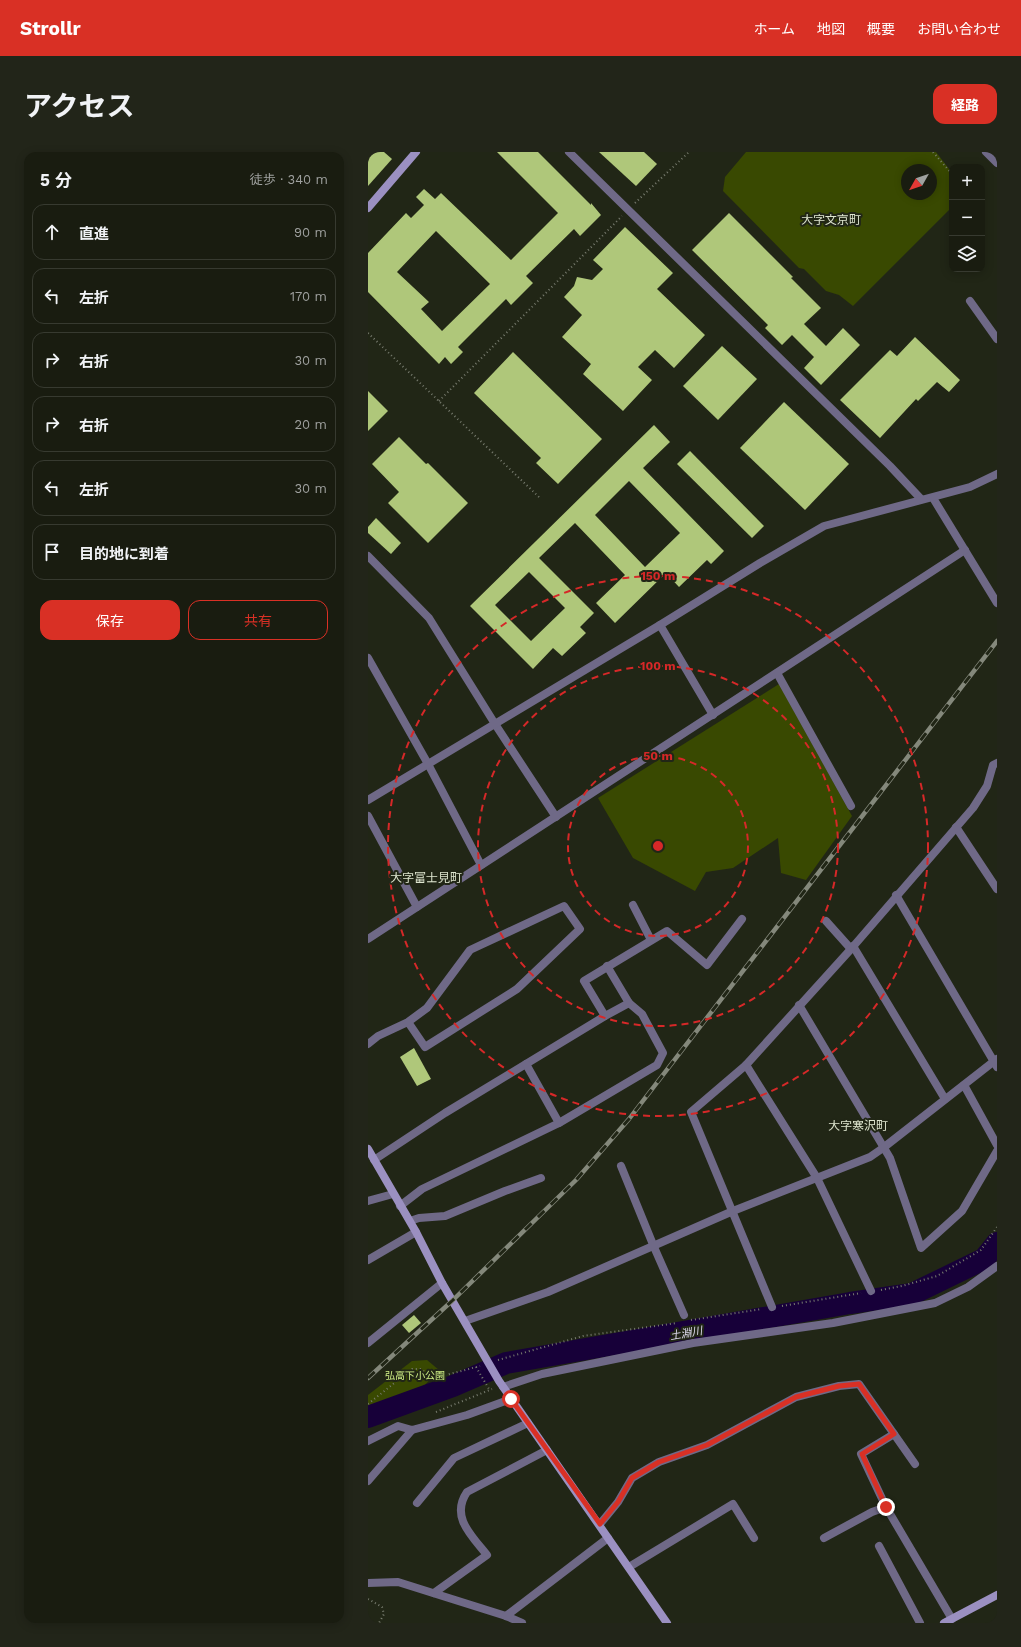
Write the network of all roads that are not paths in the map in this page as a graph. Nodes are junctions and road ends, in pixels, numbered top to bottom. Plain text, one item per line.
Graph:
1 (416, 152) edge
2 (569, 152) edge
3 (986, 152) edge
4 (997, 163) edge
5 (368, 208) edge
6 (970, 301) dead end
7 (997, 339) edge
8 (997, 474) edge
9 (933, 498) junction
10 (921, 499) junction
11 (965, 550) junction
12 (368, 556) edge
13 (997, 602) edge
14 (660, 625) junction
15 (368, 658) edge
16 (777, 673) junction
17 (713, 715) junction
18 (495, 724) junction
19 (997, 763) edge
20 (428, 764) junction
21 (368, 799) edge
22 (851, 806) dead end
23 (368, 816) edge
24 (556, 817) junction
25 (956, 828) junction
26 (481, 865) junction
27 (997, 889) edge
28 (896, 895) junction
29 (633, 905) dead end
30 (417, 907) junction
31 (742, 919) dead end
32 (826, 921) dead end
33 (368, 939) edge
34 (651, 940) junction
35 (852, 947) junction
36 (607, 966) junction
37 (629, 1003) junction
38 (799, 1005) junction
39 (605, 1016) junction
40 (408, 1022) junction
41 (368, 1044) edge
42 (996, 1062) edge
43 (526, 1064) junction
44 (746, 1065) junction
45 (964, 1085) junction
46 (945, 1099) junction
47 (559, 1123) junction
48 (997, 1145) edge
49 (883, 1148) junction
50 (368, 1149) edge
51 (997, 1151) edge
52 (374, 1160) junction
53 (622, 1166) dead end
54 (541, 1178) dead end
55 (817, 1178) junction
56 (393, 1194) junction
57 (368, 1201) edge
58 (400, 1206) junction
59 (733, 1212) junction
60 (410, 1221) junction
61 (416, 1232) junction
62 (654, 1247) junction
63 (368, 1260) edge
64 (997, 1266) edge
65 (442, 1283) junction
66 (871, 1291) road end
67 (772, 1308) road end
68 (686, 1319) road end
69 (465, 1321) junction
70 (368, 1343) edge
71 (502, 1384) junction
72 (511, 1399) junction
73 (528, 1423) junction
74 (412, 1430) junction
75 (894, 1434) junction
76 (368, 1441) edge
77 (546, 1450) junction
78 (915, 1464) dead end
79 (368, 1481) edge
80 (417, 1503) dead end
81 (886, 1507) junction
82 (600, 1524) junction
83 (608, 1538) junction
84 (754, 1538) dead end
85 (824, 1538) dead end
86 (880, 1546) dead end
87 (629, 1567) junction
88 (368, 1583) edge
89 (434, 1593) junction
90 (997, 1595) edge
91 (506, 1616) junction
92 (952, 1618) junction
93 (522, 1623) edge
94 (667, 1623) edge
95 (920, 1623) edge
96 (944, 1623) edge

1 - 5 street
2 - 10 street
3 - 4 street
6 - 7 street
8 - 9 street
9 - 10 street
9 - 11 street
10 - 14 street
11 - 13 street
11 - 16 street
12 - 18 street
14 - 17 street
14 - 18 street
15 - 20 street
16 - 17 street
16 - 22 street
17 - 24 street
18 - 20 street
18 - 24 street
19 - 25 street
20 - 21 street
20 - 26 street
23 - 30 street
24 - 26 street
25 - 27 street
25 - 28 street
26 - 30 street
28 - 35 street
28 - 42 street
29 - 34 street
30 - 33 street
31 - 34 street
32 - 35 street
34 - 36 street
35 - 38 street
35 - 46 street
36 - 37 street
36 - 39 street
37 - 39 street
37 - 47 street
38 - 44 street
38 - 49 street
39 - 43 street
40 - 40 street
40 - 41 street
42 - 45 street
43 - 47 street
43 - 52 street
44 - 55 street
44 - 59 street
45 - 46 street
45 - 48 street
46 - 49 street
47 - 58 street
49 - 51 street
49 - 55 street
50 - 52 street
52 - 56 street
53 - 62 street
54 - 60 street
55 - 59 street
55 - 66 street
56 - 57 street
56 - 58 street
58 - 60 street
59 - 62 street
59 - 67 street
60 - 61 street
61 - 63 street
61 - 65 street
62 - 68 street
62 - 69 street
64 - 71 street
65 - 69 street
65 - 70 street
69 - 71 street
71 - 72 street
72 - 73 street
72 - 74 street
73 - 77 street
73 - 80 street
74 - 76 street
74 - 79 street
75 - 78 street
75 - 81 street
75 - 82 street
77 - 82 street
77 - 89 street
81 - 85 street
81 - 92 street
82 - 83 street
83 - 87 street
83 - 91 street
84 - 87 street
86 - 95 street
87 - 94 street
88 - 89 street
89 - 91 street
90 - 92 street
91 - 93 street
92 - 96 street

